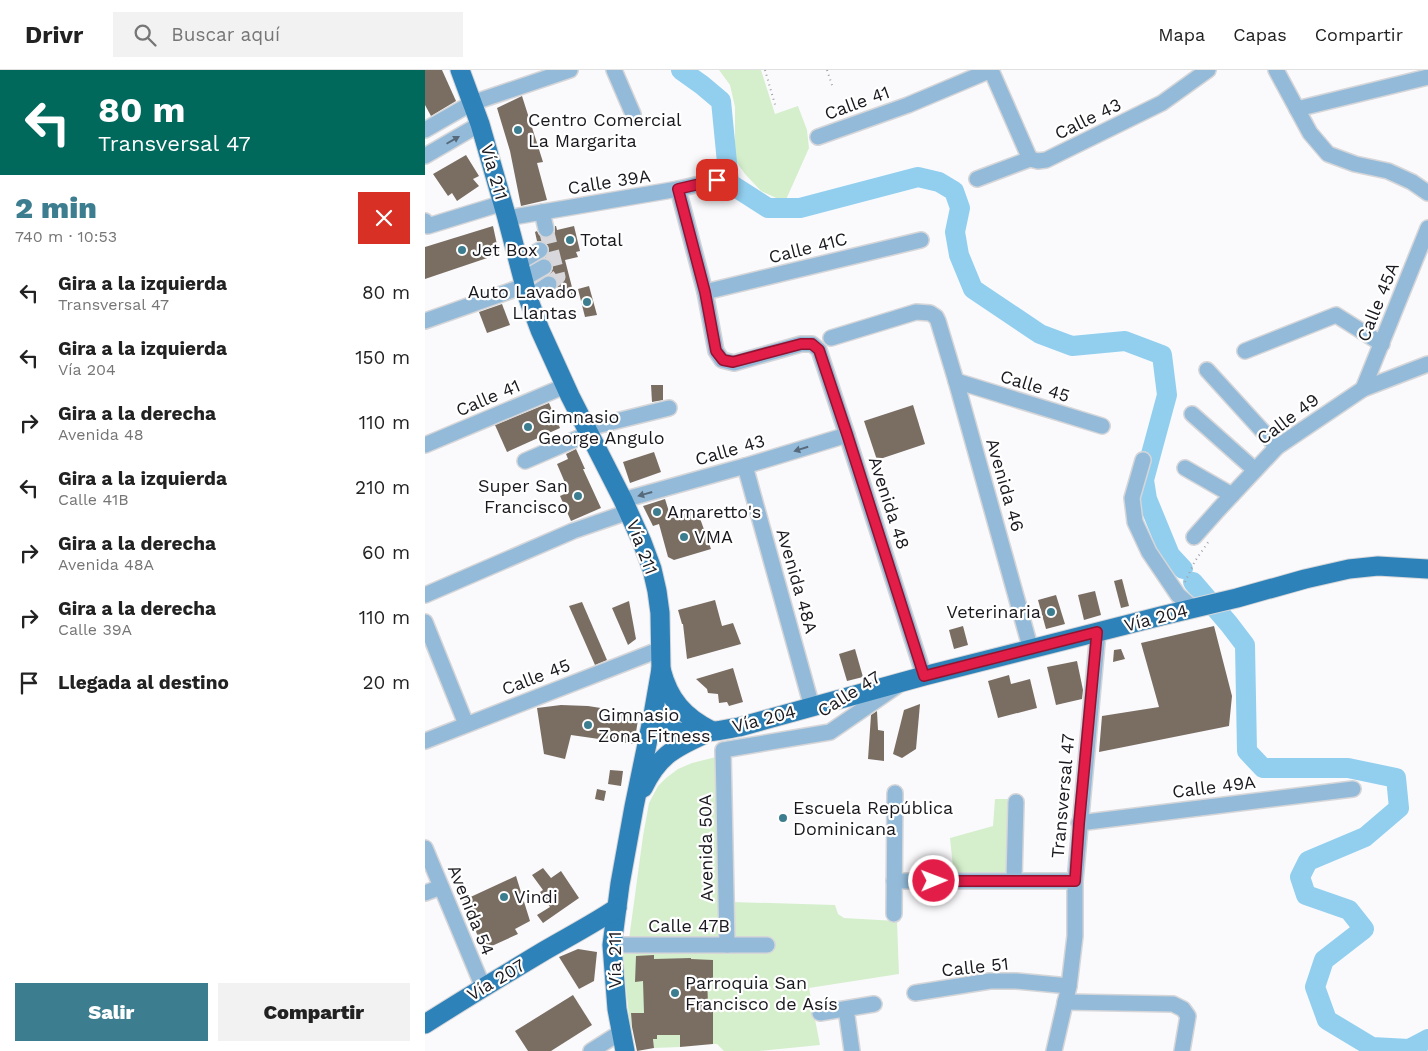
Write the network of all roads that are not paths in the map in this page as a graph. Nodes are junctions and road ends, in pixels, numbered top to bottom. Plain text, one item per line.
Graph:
1 (460, 70) edge
2 (570, 70) edge
3 (614, 70) edge
4 (991, 70) edge
5 (1208, 70) edge
6 (1276, 70) edge
7 (1428, 77) edge
8 (472, 103) junction
9 (1297, 109) junction
10 (633, 114) dead end
11 (481, 124) junction
12 (425, 130) edge
13 (818, 137) dead end
14 (425, 156) edge
15 (1030, 159) junction
16 (977, 179) dead end
17 (717, 180) dead end
18 (678, 189) junction
19 (1428, 193) edge
20 (505, 210) junction
21 (542, 212) junction
22 (425, 221) edge
23 (546, 228) tunnel mouth
24 (1428, 228) edge
25 (921, 240) dead end
26 (540, 250) dead end
27 (544, 267) tunnel mouth
28 (523, 281) junction
29 (549, 284) dead end
30 (705, 292) junction
31 (425, 321) edge
32 (831, 338) dead end
33 (1382, 344) junction
34 (1245, 352) dead end
35 (1428, 364) edge
36 (1207, 370) dead end
37 (956, 381) junction
38 (565, 386) junction
39 (1363, 389) junction
40 (669, 408) dead end
41 (1192, 414) dead end
42 (1102, 426) dead end
43 (589, 431) junction
44 (847, 434) junction
45 (425, 445) edge
46 (1277, 447) junction
47 (1143, 460) dead end
48 (525, 461) dead end
49 (745, 466) junction
50 (1185, 468) dead end
51 (1255, 470) junction
52 (1232, 495) junction
53 (626, 506) junction
54 (1194, 537) dead end
55 (1428, 569) edge
56 (425, 595) edge
57 (1197, 608) junction
58 (425, 622) edge
59 (1097, 632) junction
60 (661, 649) junction
61 (1031, 650) junction
62 (661, 669) junction
63 (924, 676) junction
64 (904, 681) junction
65 (812, 707) junction
66 (653, 715) junction
67 (466, 724) junction
68 (712, 732) junction
69 (425, 741) edge
70 (723, 750) joint
71 (1353, 789) dead end
72 (895, 793) dead end
73 (1016, 802) dead end
74 (634, 807) junction
75 (1079, 824) junction
76 (425, 848) edge
77 (1014, 880) junction
78 (894, 881) junction
79 (1075, 881) junction
80 (620, 884) junction
81 (441, 886) junction
82 (425, 893) edge
83 (617, 908) junction
84 (894, 914) dead end
85 (568, 937) junction
86 (612, 945) junction
87 (727, 945) junction
88 (767, 945) dead end
89 (1069, 986) junction
90 (483, 987) junction
91 (915, 993) dead end
92 (1065, 1002) junction
93 (874, 1004) dead end
94 (847, 1009) junction
95 (820, 1013) dead end
96 (425, 1024) edge
97 (621, 1032) junction
98 (591, 1051) edge
99 (625, 1051) edge
100 (852, 1051) edge
101 (1054, 1051) edge
102 (1182, 1051) edge

1 - 8 main road, Vía 211
2 - 8 street
3 - 10 street
4 - 13 street, Calle 41
4 - 15 street
5 - 15 street, Calle 43
6 - 9 street
7 - 9 street
8 - 11 main road, Vía 211
8 - 12 street
9 - 19 street
14 -> 11 street
11 - 20 main road, Vía 211
15 - 16 street, Calle 43
17 - 18 street, Calle 39A
18 - 21 street, Calle 39A
18 - 30 street
20 - 21 street, Calle 39A
20 - 22 street, Calle 39A
20 - 28 main road, Vía 211
21 - 23 street
24 - 33 street, Calle 45A
25 - 30 street, Calle 41C
26 - 28 street
27 - 28 street
28 - 29 street
28 - 31 street
28 - 38 main road, Vía 211
30 - 44 street, Avenida 48
32 - 37 street, Avenida 46
33 - 34 street
33 - 39 street, Calle 45A
35 - 39 street, Calle 49
36 - 46 street
37 - 42 street, Calle 45
37 - 61 street, Avenida 46
38 - 43 main road, Vía 211
38 - 45 street, Calle 41
39 - 46 street, Calle 49
40 - 43 street
41 - 51 street
43 - 48 street
43 - 53 main road, Vía 211
44 -> 49 street, Calle 43
44 - 63 street, Avenida 48
46 - 51 street, Calle 49
47 - 57 street
49 -> 53 street, Calle 43
49 - 65 street, Avenida 48A
50 - 52 street
51 - 52 street, Calle 49
52 - 54 street, Calle 49
53 - 56 street, Calle 43
53 - 60 main road, Vía 211
55 - 57 main road, Vía 204
57 - 59 main road, Vía 204
58 - 67 street
59 - 61 main road, Vía 204
59 - 75 street, Transversal 47
60 - 62 main road, Vía 211
60 - 67 street, Calle 45
61 - 63 main road, Vía 204
62 - 66 main road, Vía 211
62 - 68 main road, Vía 204
63 - 64 main road, Vía 204
64 - 65 main road, Vía 204
64 - 70 street, Calle 47
65 - 68 main road, Vía 204
66 - 68 main road, Vía 204
66 - 74 main road, Vía 211
67 - 69 street, Calle 45
68 - 74 main road
70 - 87 street, Avenida 50A
71 - 75 street, Calle 49A
72 - 78 street
73 - 77 street
74 - 80 main road, Vía 211
75 - 79 street, Transversal 47
76 - 81 street, Avenida 54
77 - 78 street
77 - 79 street
78 - 84 street
79 - 89 street, Transversal 47
80 - 83 main road, Vía 211
80 - 85 main road, Vía 207
81 - 82 street
81 - 90 street, Avenida 54
83 - 85 main road, Vía 207
83 - 86 main road, Vía 211
85 - 90 main road, Vía 207
86 - 87 street, Calle 47B
86 - 97 main road, Vía 211
87 - 88 street, Calle 47B
89 - 91 street, Calle 51
89 - 92 street, Transversal 47
90 - 96 main road, Vía 207
92 - 101 street, Transversal 47
92 - 102 street
93 - 94 street
94 - 95 street
94 - 100 street
97 - 98 street
97 - 99 main road, Vía 211

